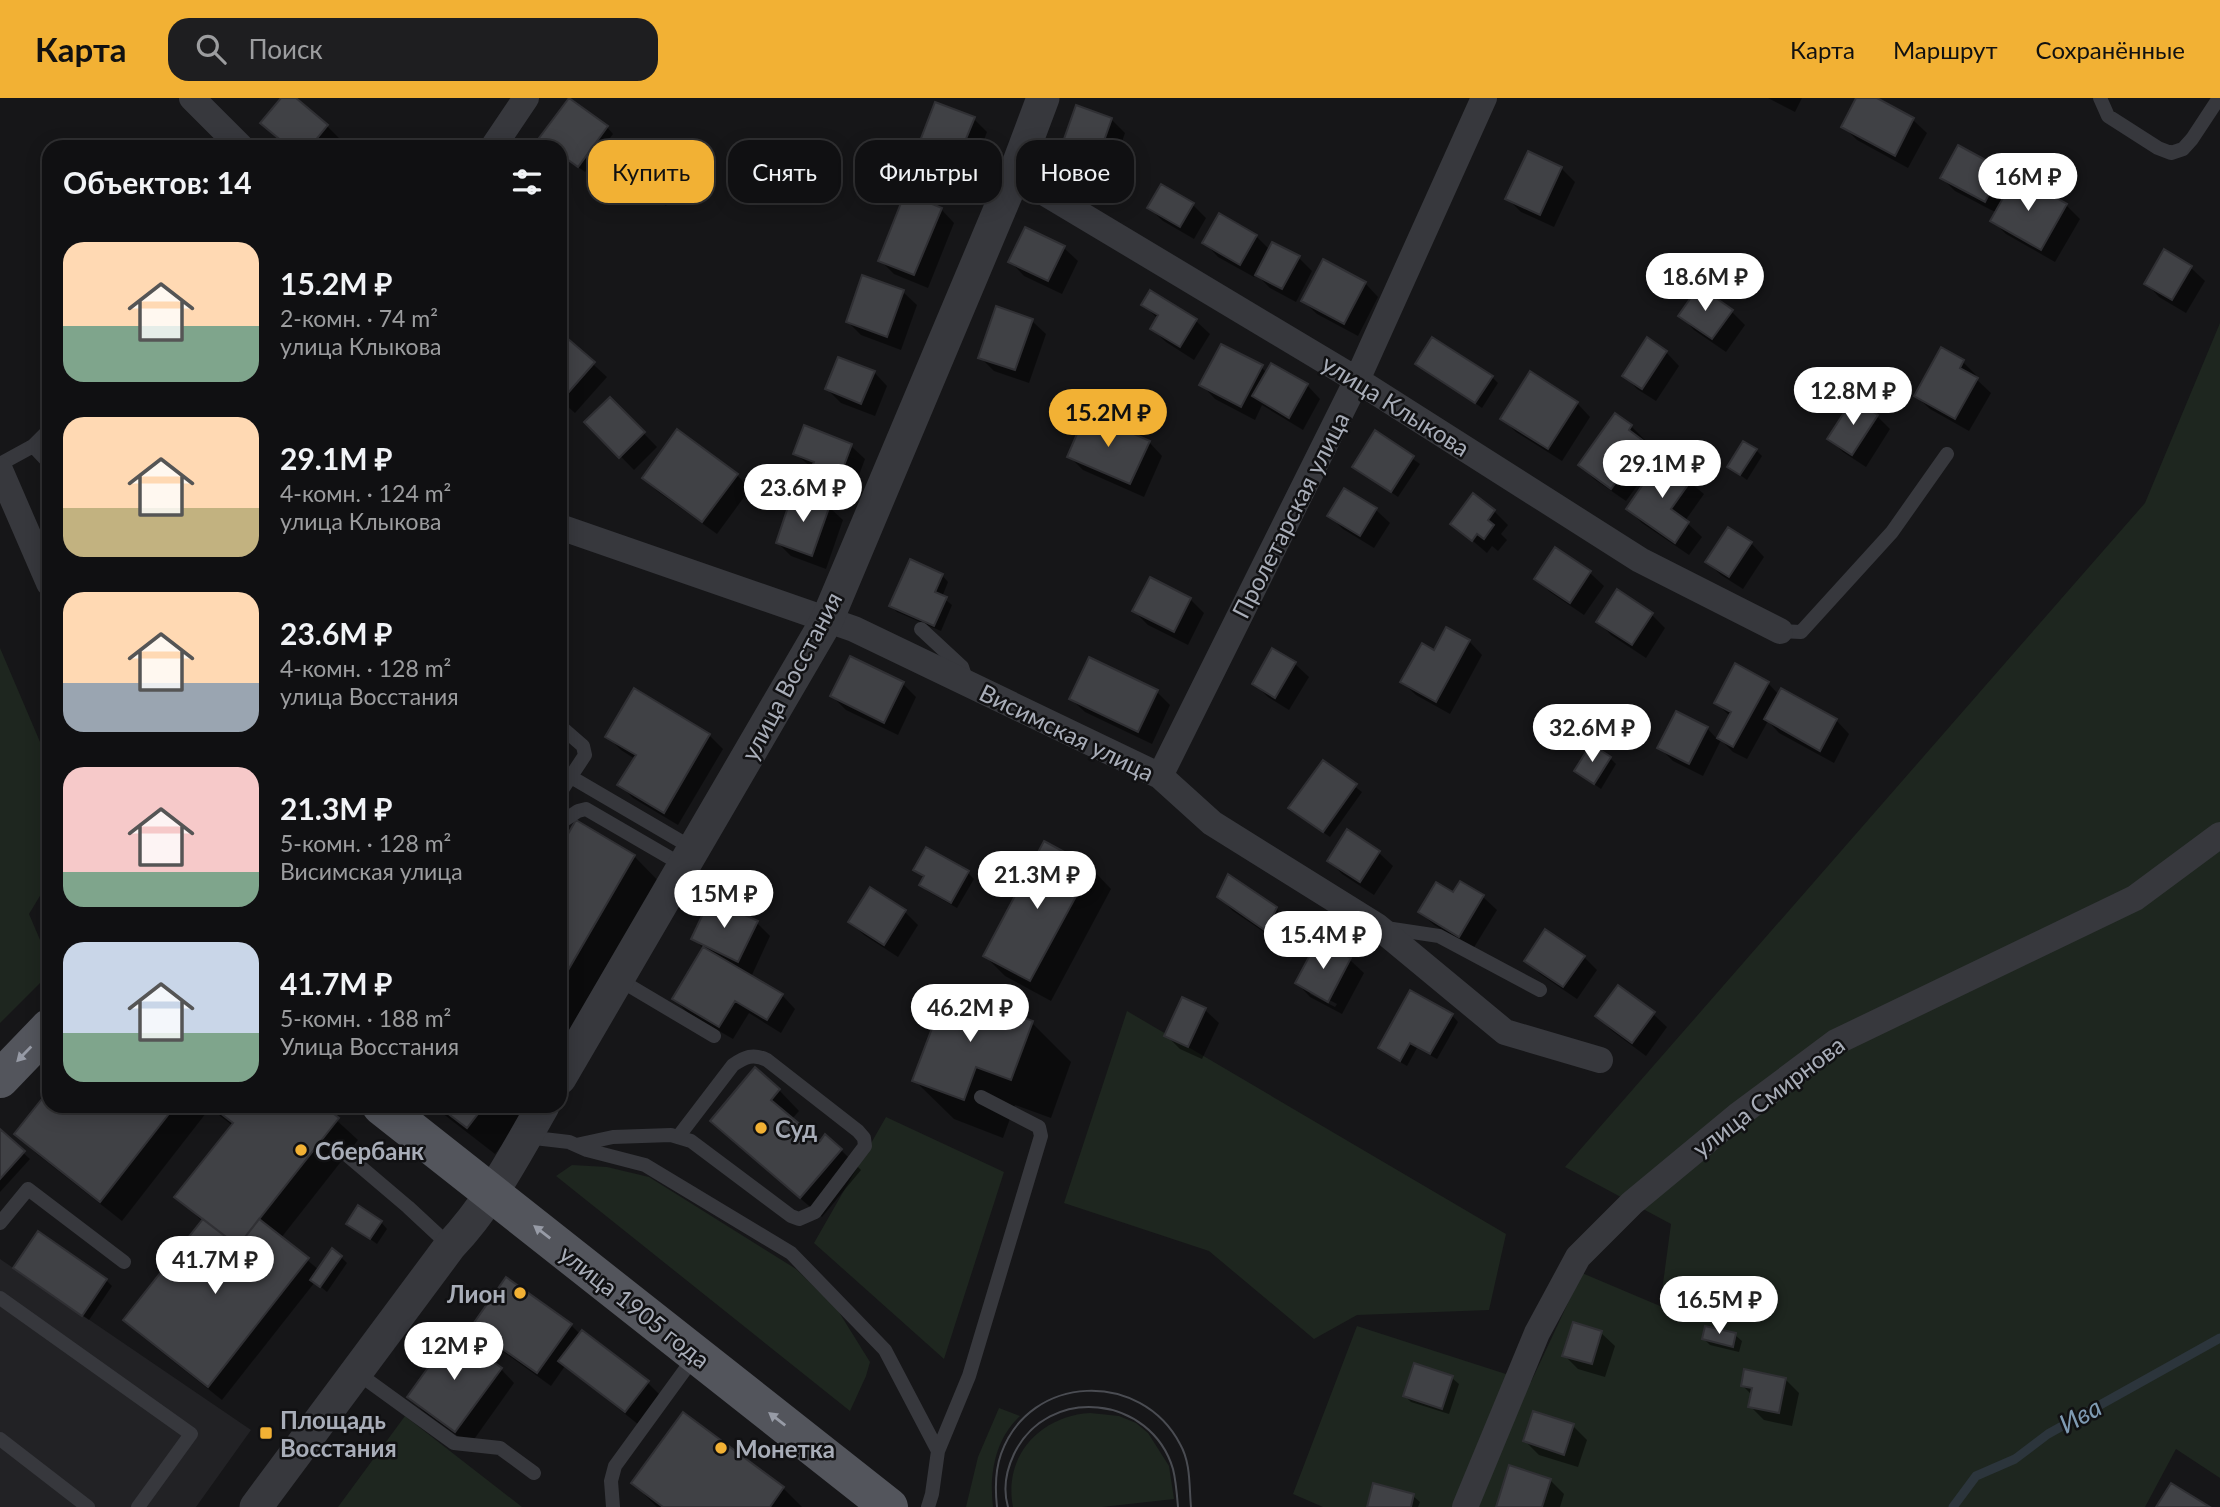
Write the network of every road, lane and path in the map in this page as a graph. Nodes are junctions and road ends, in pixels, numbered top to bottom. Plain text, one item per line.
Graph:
1 (192, 98) edge
2 (526, 98) edge
3 (1043, 98) edge
4 (1484, 98) edge
5 (2100, 98) edge
6 (2218, 98) edge
7 (234, 140) edge
8 (498, 140) edge
9 (1013, 178) junction
10 (1357, 380) junction
11 (42, 437) edge
12 (33, 446) junction
13 (1947, 454) dead end
14 (42, 456) edge
15 (0, 464) edge
16 (0, 470) edge
17 (567, 529) edge
18 (42, 567) edge
19 (827, 620) junction
20 (921, 629) dead end
21 (1780, 631) joint
22 (968, 684) junction
23 (567, 732) edge
24 (1160, 776) junction
25 (571, 777) junction
26 (567, 783) edge
27 (567, 819) edge
28 (2220, 835) edge
29 (689, 857) junction
30 (1377, 926) junction
31 (618, 979) junction
32 (1540, 990) dead end
33 (42, 1035) edge
34 (714, 1036) dead end
35 (567, 1060) edge
36 (1600, 1060) dead end
37 (0, 1079) edge
38 (981, 1097) dead end
39 (389, 1113) edge
40 (539, 1113) edge
41 (525, 1137) junction
42 (678, 1137) junction
43 (576, 1145) junction
44 (348, 1156) dead end
45 (492, 1193) junction
46 (0, 1223) edge
47 (450, 1246) junction
48 (124, 1262) dead end
49 (0, 1298) edge
50 (696, 1355) junction
51 (356, 1372) junction
52 (0, 1439) edge
53 (939, 1451) junction
54 (534, 1473) dead end
55 (88, 1507) edge
56 (138, 1507) edge
57 (256, 1507) edge
58 (613, 1507) edge
59 (889, 1507) edge
60 (928, 1507) edge
61 (1465, 1507) edge

1 - 7 street
2 - 8 street
3 - 9 street, улица Восстания
4 - 10 street, Пролетарская улица
5 - 6 lane
9 - 10 street, улица Клыкова
9 - 19 street, улица Восстания
10 - 21 street, улица Клыкова
10 - 24 street, Пролетарская улица
11 - 12 lane
12 - 14 lane
12 - 15 lane
13 - 21 lane
16 - 18 street
17 - 19 street, Висимская улица
19 - 22 street, Висимская улица
19 - 29 street, улица Восстания
20 - 22 lane
22 - 24 street, Висимская улица
23 - 25 lane
24 - 30 street, Висимская улица
25 - 26 lane
25 - 29 lane
27 - 29 lane
28 - 61 street, улица Смирнова
29 - 31 street, улица Восстания
30 - 32 lane
30 - 36 street, Висимская улица
31 - 34 lane
31 - 35 street, улица Восстания
33 -> 37 main road
38 - 53 lane
39 - 45 main road, улица 1905 года
40 - 41 street
41 - 43 lane
41 - 45 street
42 - 42 lane
42 - 43 lane
43 - 53 lane
44 - 47 lane
45 - 47 street
50 -> 45 main road, улица 1905 года
46 - 48 lane
47 - 51 street
49 - 56 lane
50 - 58 lane
59 -> 50 main road, улица 1905 года
51 - 54 lane
51 - 57 street
52 - 55 lane
53 - 60 lane

